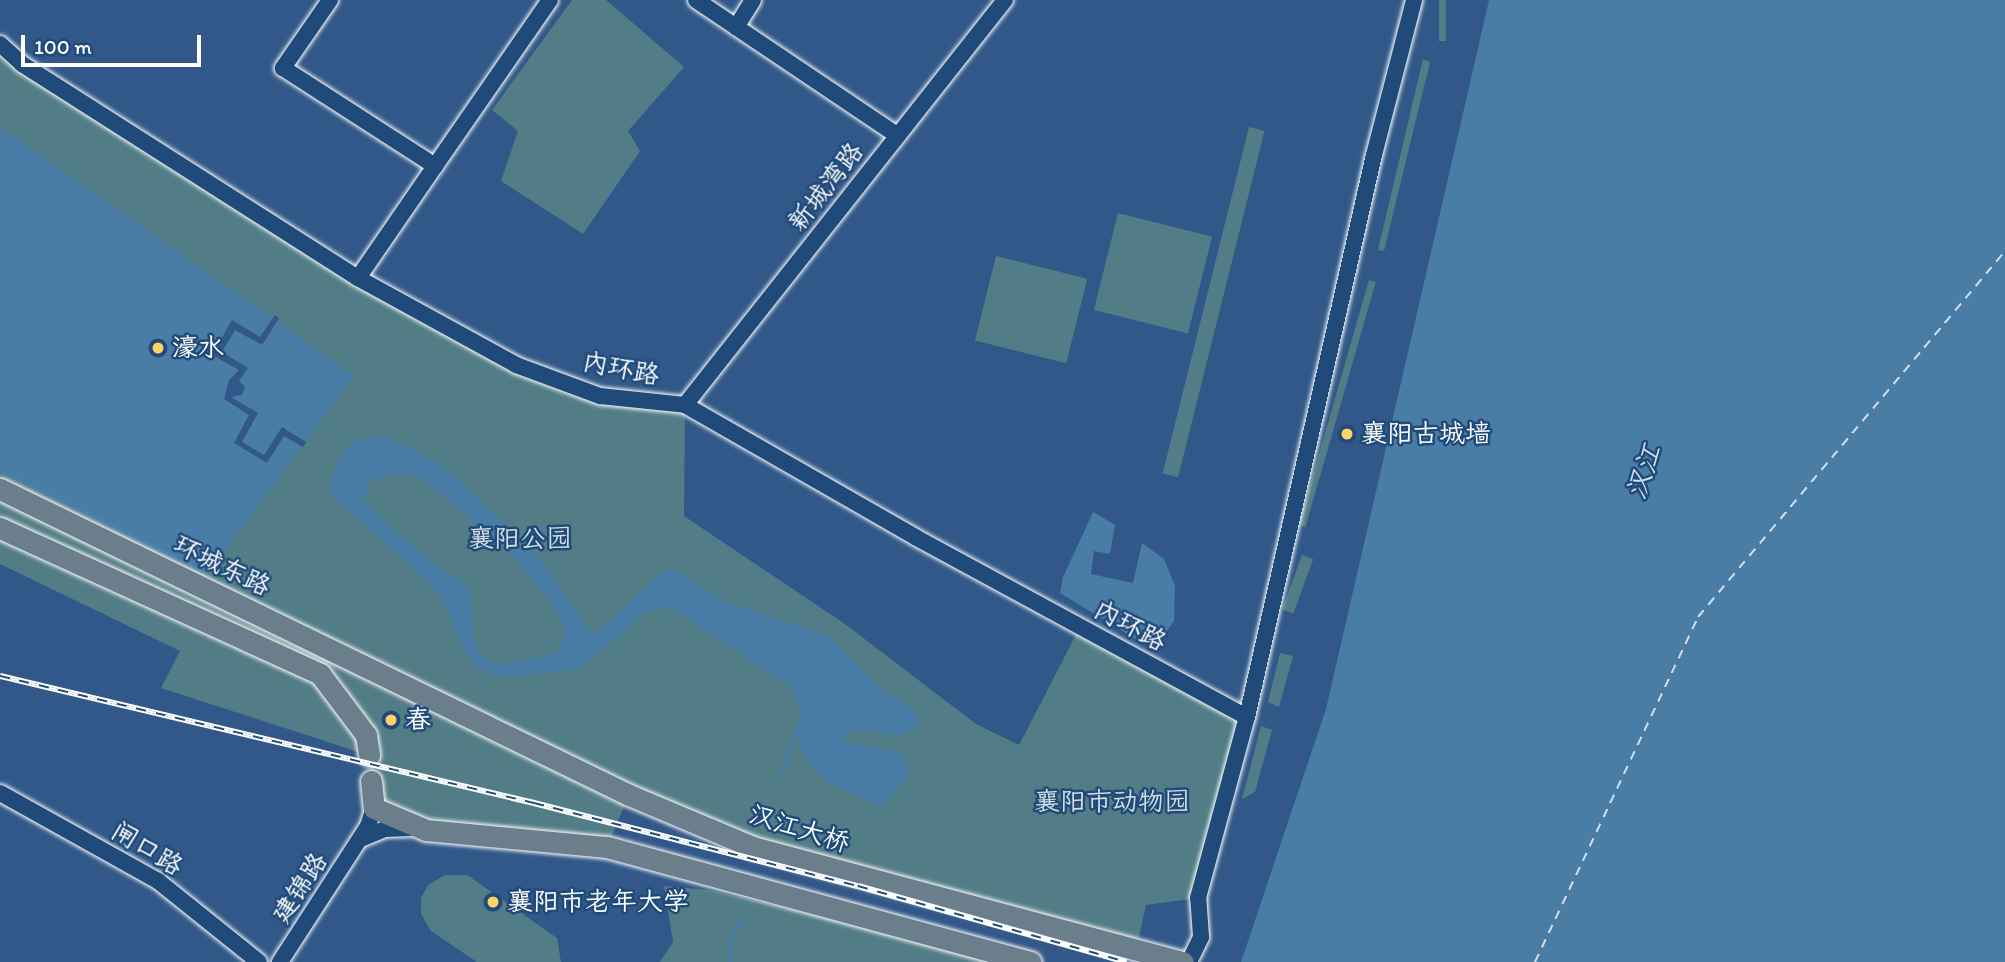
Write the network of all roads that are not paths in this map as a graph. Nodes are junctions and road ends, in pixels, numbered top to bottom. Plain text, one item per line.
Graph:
1 (330, 0) edge
2 (550, 0) edge
3 (696, 0) edge
4 (753, 0) edge
5 (1005, 0) edge
6 (1414, 0) edge
7 (736, 27) junction
8 (0, 44) edge
9 (898, 136) junction
10 (435, 166) junction
11 (358, 278) junction
12 (685, 405) junction
13 (0, 489) edge
14 (0, 528) edge
15 (419, 692) joint
16 (1247, 717) junction
17 (369, 755) dead end
18 (371, 781) dead end
19 (0, 793) edge
20 (374, 808) junction
21 (426, 830) junction
22 (358, 840) junction
23 (259, 962) edge
24 (280, 962) edge
25 (1031, 962) edge
26 (1183, 962) edge
27 (1189, 962) edge

1 - 10 street
2 - 10 street
3 - 7 street
4 - 7 street
5 - 9 street, 新城湾路
6 - 16 street
7 - 9 street
8 - 11 street, 内环路
9 - 12 street, 新城湾路
10 - 11 street
11 - 12 street, 内环路
12 - 16 street, 内环路
13 - 15 main road, 环城东路
14 - 17 main road
15 - 26 main road, 汉江大桥
16 - 27 street
18 - 20 main road
19 - 23 street, 闸口路
20 - 21 main road
20 - 22 street, 建锦路
21 - 22 street
21 - 25 main road
22 - 24 street, 建锦路

